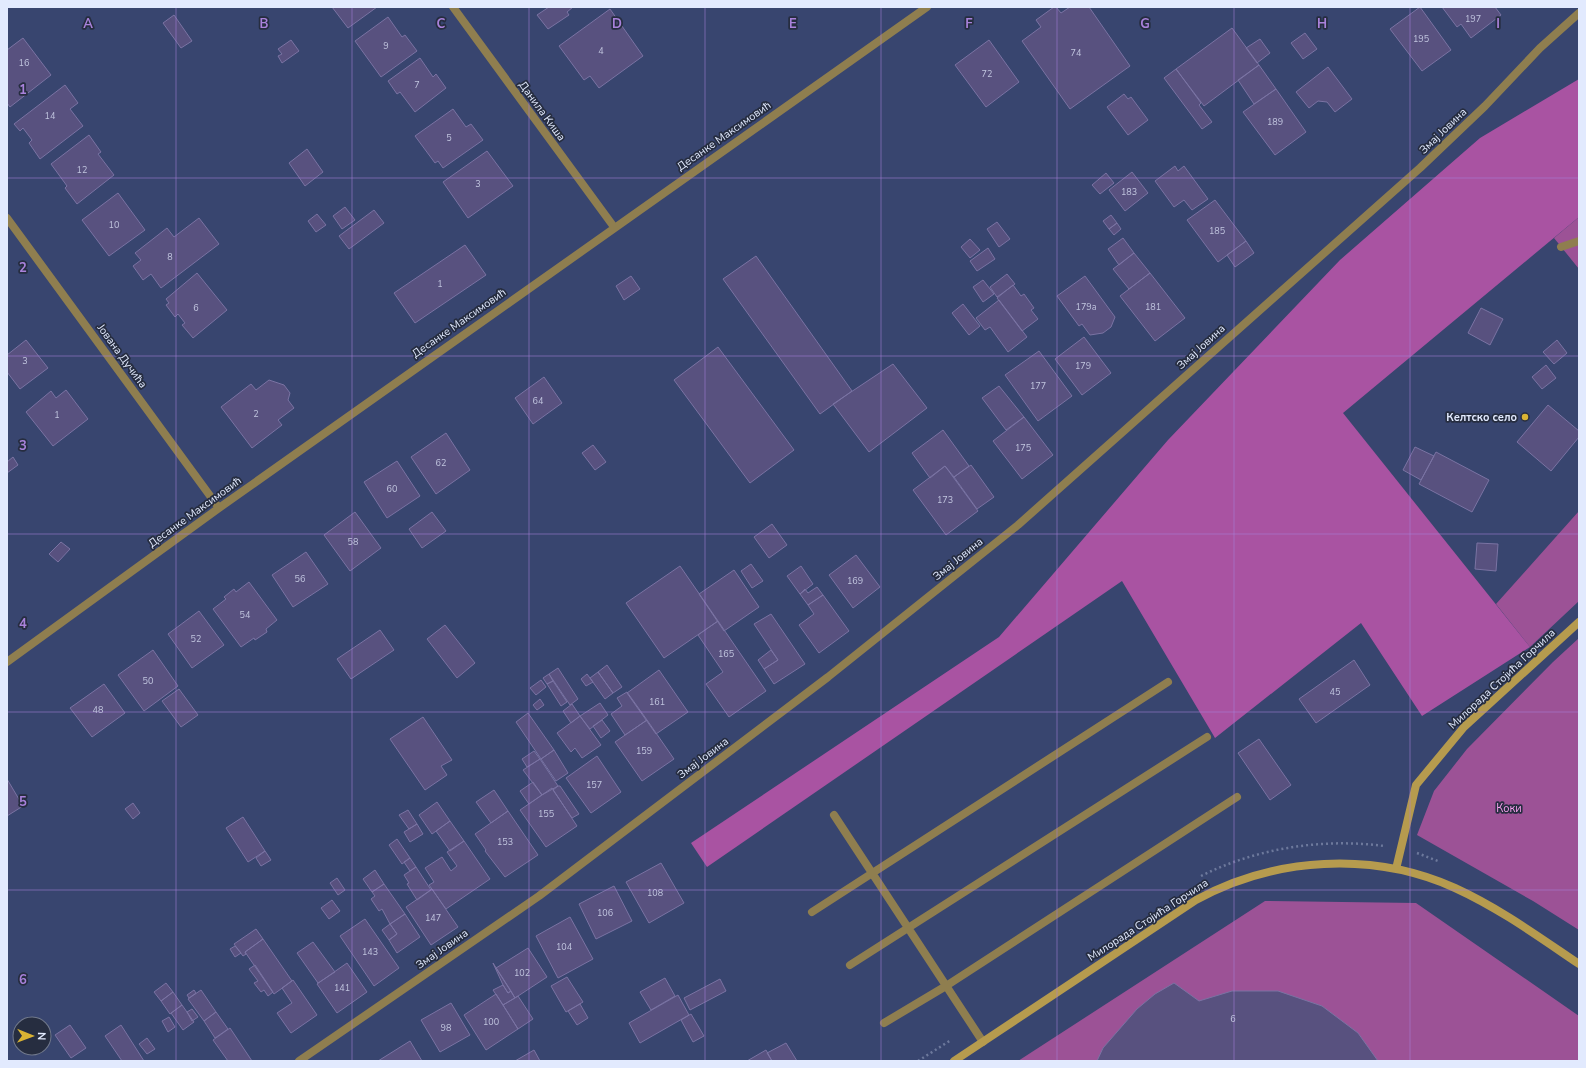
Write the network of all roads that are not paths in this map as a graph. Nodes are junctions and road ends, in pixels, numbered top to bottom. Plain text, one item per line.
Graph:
1 (454, 7) edge
2 (927, 7) edge
3 (1579, 13) edge
4 (7, 218) edge
5 (614, 227) junction
6 (1579, 241) edge
7 (1561, 246) dead end
8 (219, 508) junction
9 (1579, 622) edge
10 (7, 662) edge
11 (1168, 682) dead end
12 (1208, 737) dead end
13 (1237, 797) dead end
14 (834, 815) dead end
15 (1396, 869) junction
16 (872, 874) junction
17 (812, 912) dead end
18 (908, 928) junction
19 (1579, 964) edge
20 (850, 965) dead end
21 (946, 986) junction
22 (884, 1023) dead end
23 (983, 1042) junction
24 (299, 1061) edge
25 (954, 1061) edge

1 - 5 street, Данила Киша
2 - 5 street, Десанке Максимовић
3 - 24 street, Змај Јовина
4 - 8 street, Јована Дучића
5 - 8 street, Десанке Максимовић
6 - 7 street
8 - 10 street, Десанке Максимовић
9 - 15 street, Милорада Стојића Горчила
11 - 16 street
12 - 18 street
13 - 21 street
14 - 16 street
15 - 19 street
15 - 23 street, Милорада Стојића Горчила
16 - 17 street
16 - 18 street
18 - 20 street
18 - 21 street
21 - 22 street
21 - 23 street
23 - 25 street, Милорада Стојића Горчила

